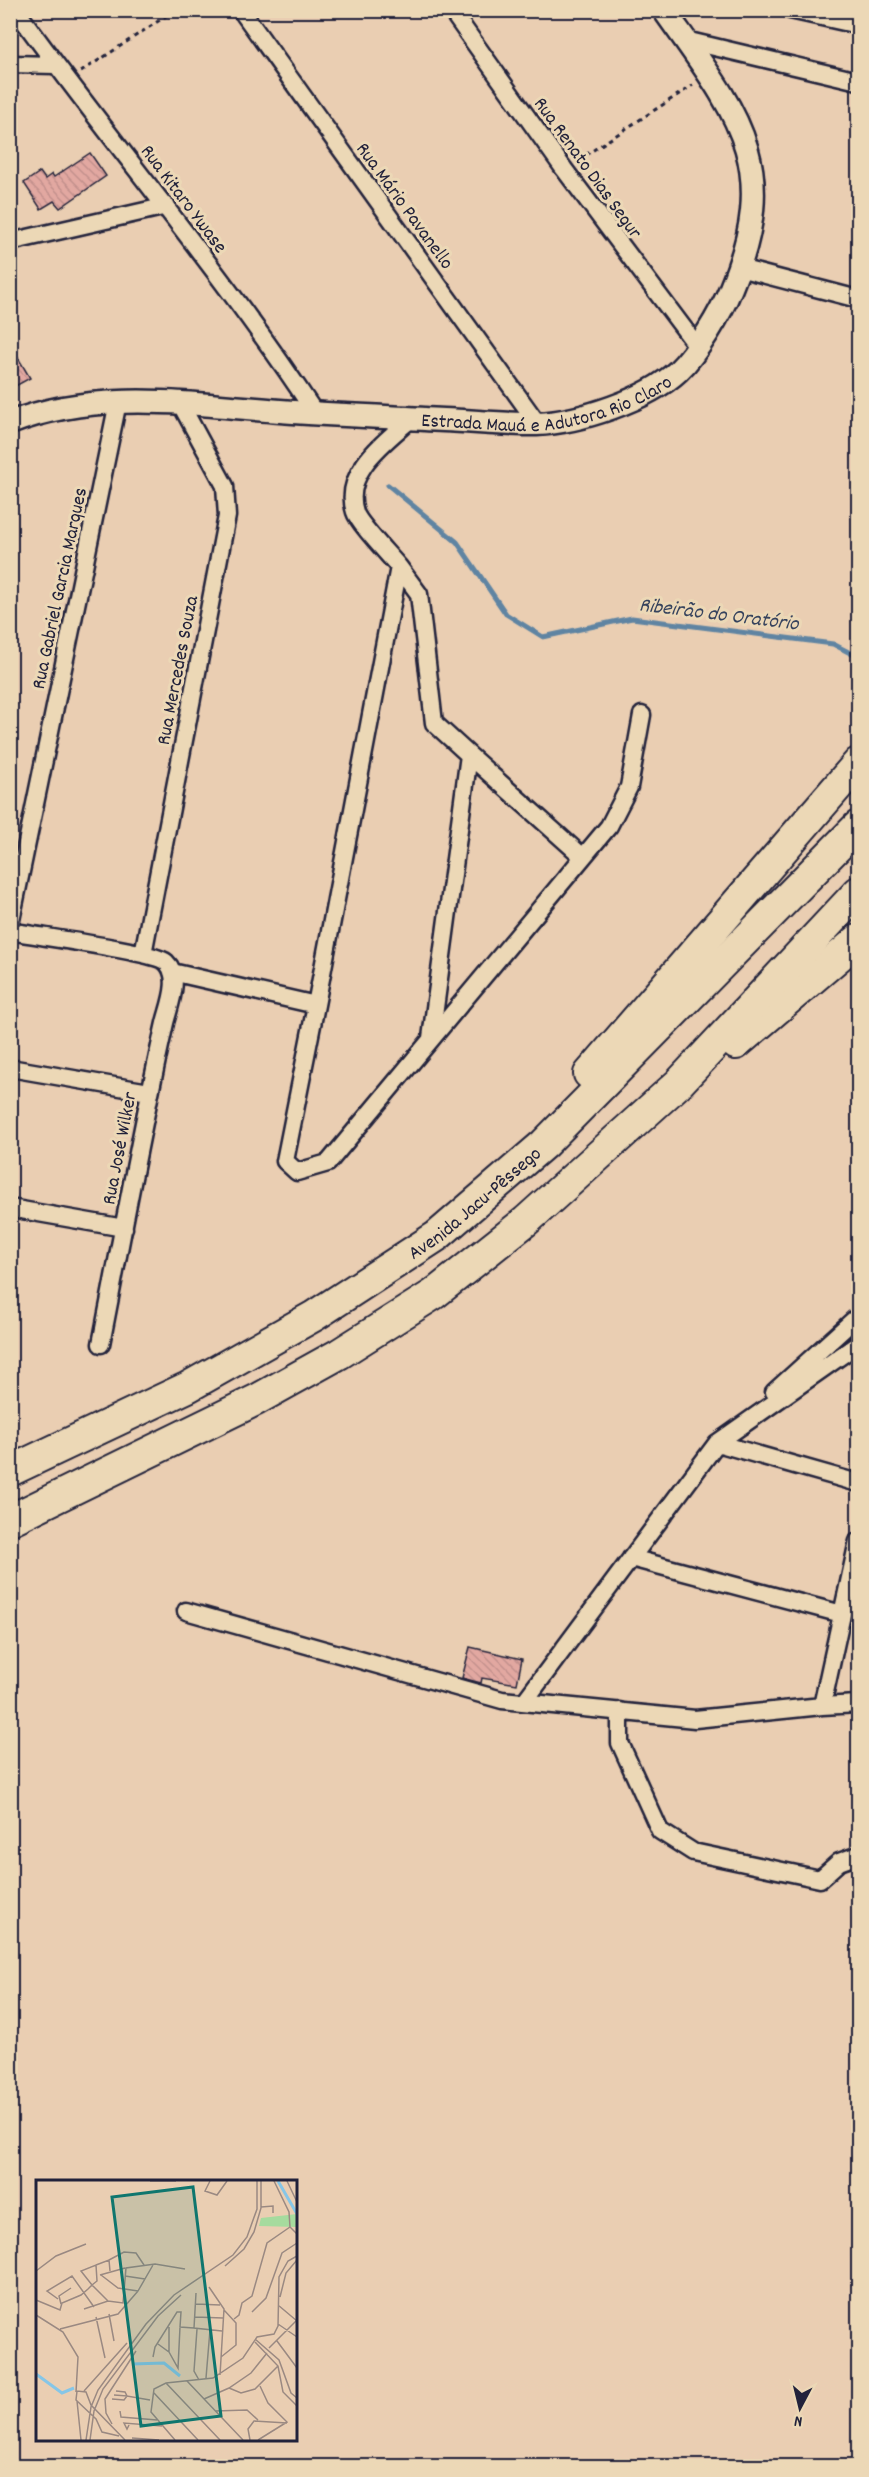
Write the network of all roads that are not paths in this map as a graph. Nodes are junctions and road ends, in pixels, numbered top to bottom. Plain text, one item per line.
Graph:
1 (16, 10) edge
2 (241, 10) edge
3 (451, 10) edge
4 (664, 10) edge
5 (790, 10) edge
6 (858, 25) edge
7 (685, 40) junction
8 (10, 64) edge
9 (55, 64) junction
10 (858, 81) edge
11 (167, 206) junction
12 (10, 242) edge
13 (739, 268) junction
14 (858, 299) edge
15 (697, 346) junction
16 (118, 402) junction
17 (180, 403) junction
18 (315, 413) junction
19 (412, 418) junction
20 (10, 423) edge
21 (538, 424) junction
22 (399, 567) junction
23 (642, 715) dead end
24 (469, 755) junction
25 (858, 763) edge
26 (858, 826) edge
27 (583, 857) junction
28 (858, 892) edge
29 (10, 925) edge
30 (10, 931) edge
31 (858, 940) edge
32 (143, 954) junction
33 (169, 966) junction
34 (316, 1005) junction
35 (431, 1039) junction
36 (10, 1068) edge
37 (679, 1083) junction
38 (149, 1092) junction
39 (544, 1144) junction
40 (10, 1208) edge
41 (124, 1228) junction
42 (858, 1316) edge
43 (101, 1344) dead end
44 (858, 1344) edge
45 (717, 1443) junction
46 (10, 1471) edge
47 (858, 1483) edge
48 (10, 1520) edge
49 (858, 1541) edge
50 (631, 1558) junction
51 (186, 1611) dead end
52 (842, 1614) junction
53 (524, 1702) junction
54 (858, 1704) edge
55 (822, 1706) junction
56 (620, 1711) junction
57 (858, 1855) edge

1 - 9 street, Rua Kitaro Ywase
2 - 21 street, Rua Mário Pavanello
3 - 15 street, Rua Renato Dias Segur
4 - 7 main road, Estrada Mauá e Adutora Rio Claro
5 - 6 street
7 - 10 street
7 - 13 main road, Estrada Mauá e Adutora Rio Claro
8 - 9 street
9 - 11 street, Rua Kitaro Ywase
11 - 12 street
11 - 18 street, Rua Kitaro Ywase
13 - 14 street
13 - 15 main road, Estrada Mauá e Adutora Rio Claro
15 - 21 main road, Estrada Mauá e Adutora Rio Claro
16 - 17 main road, Estrada Mauá e Adutora Rio Claro
16 - 20 main road, Estrada Mauá e Adutora Rio Claro
16 - 29 street, Rua Gabriel Garcia Marques
17 - 18 main road, Estrada Mauá e Adutora Rio Claro
17 - 32 street, Rua Mercedes Souza
18 - 19 main road, Estrada Mauá e Adutora Rio Claro
19 - 21 main road, Estrada Mauá e Adutora Rio Claro
19 - 22 street
22 - 24 street
22 - 34 street
23 - 27 street
24 - 27 street
24 - 35 street
25 - 39 highway
26 - 39 highway, Avenida Jacu-Pêssego
27 - 35 street
28 - 37 highway
30 - 32 street
31 - 37 highway
32 - 33 street
33 - 34 street
33 - 38 street, Rua José Wilker
34 - 35 street
36 - 38 street
37 - 48 highway
38 - 41 street, Rua José Wilker
39 - 46 highway, Avenida Jacu-Pêssego
40 - 41 street
41 - 43 street, Rua José Wilker
42 - 45 street
44 - 45 street
45 - 47 street
45 - 50 street
49 - 52 street
50 - 52 street
50 - 53 street
51 - 53 street
52 - 55 street
53 - 56 street
54 - 55 street
55 - 56 street
56 - 57 street

